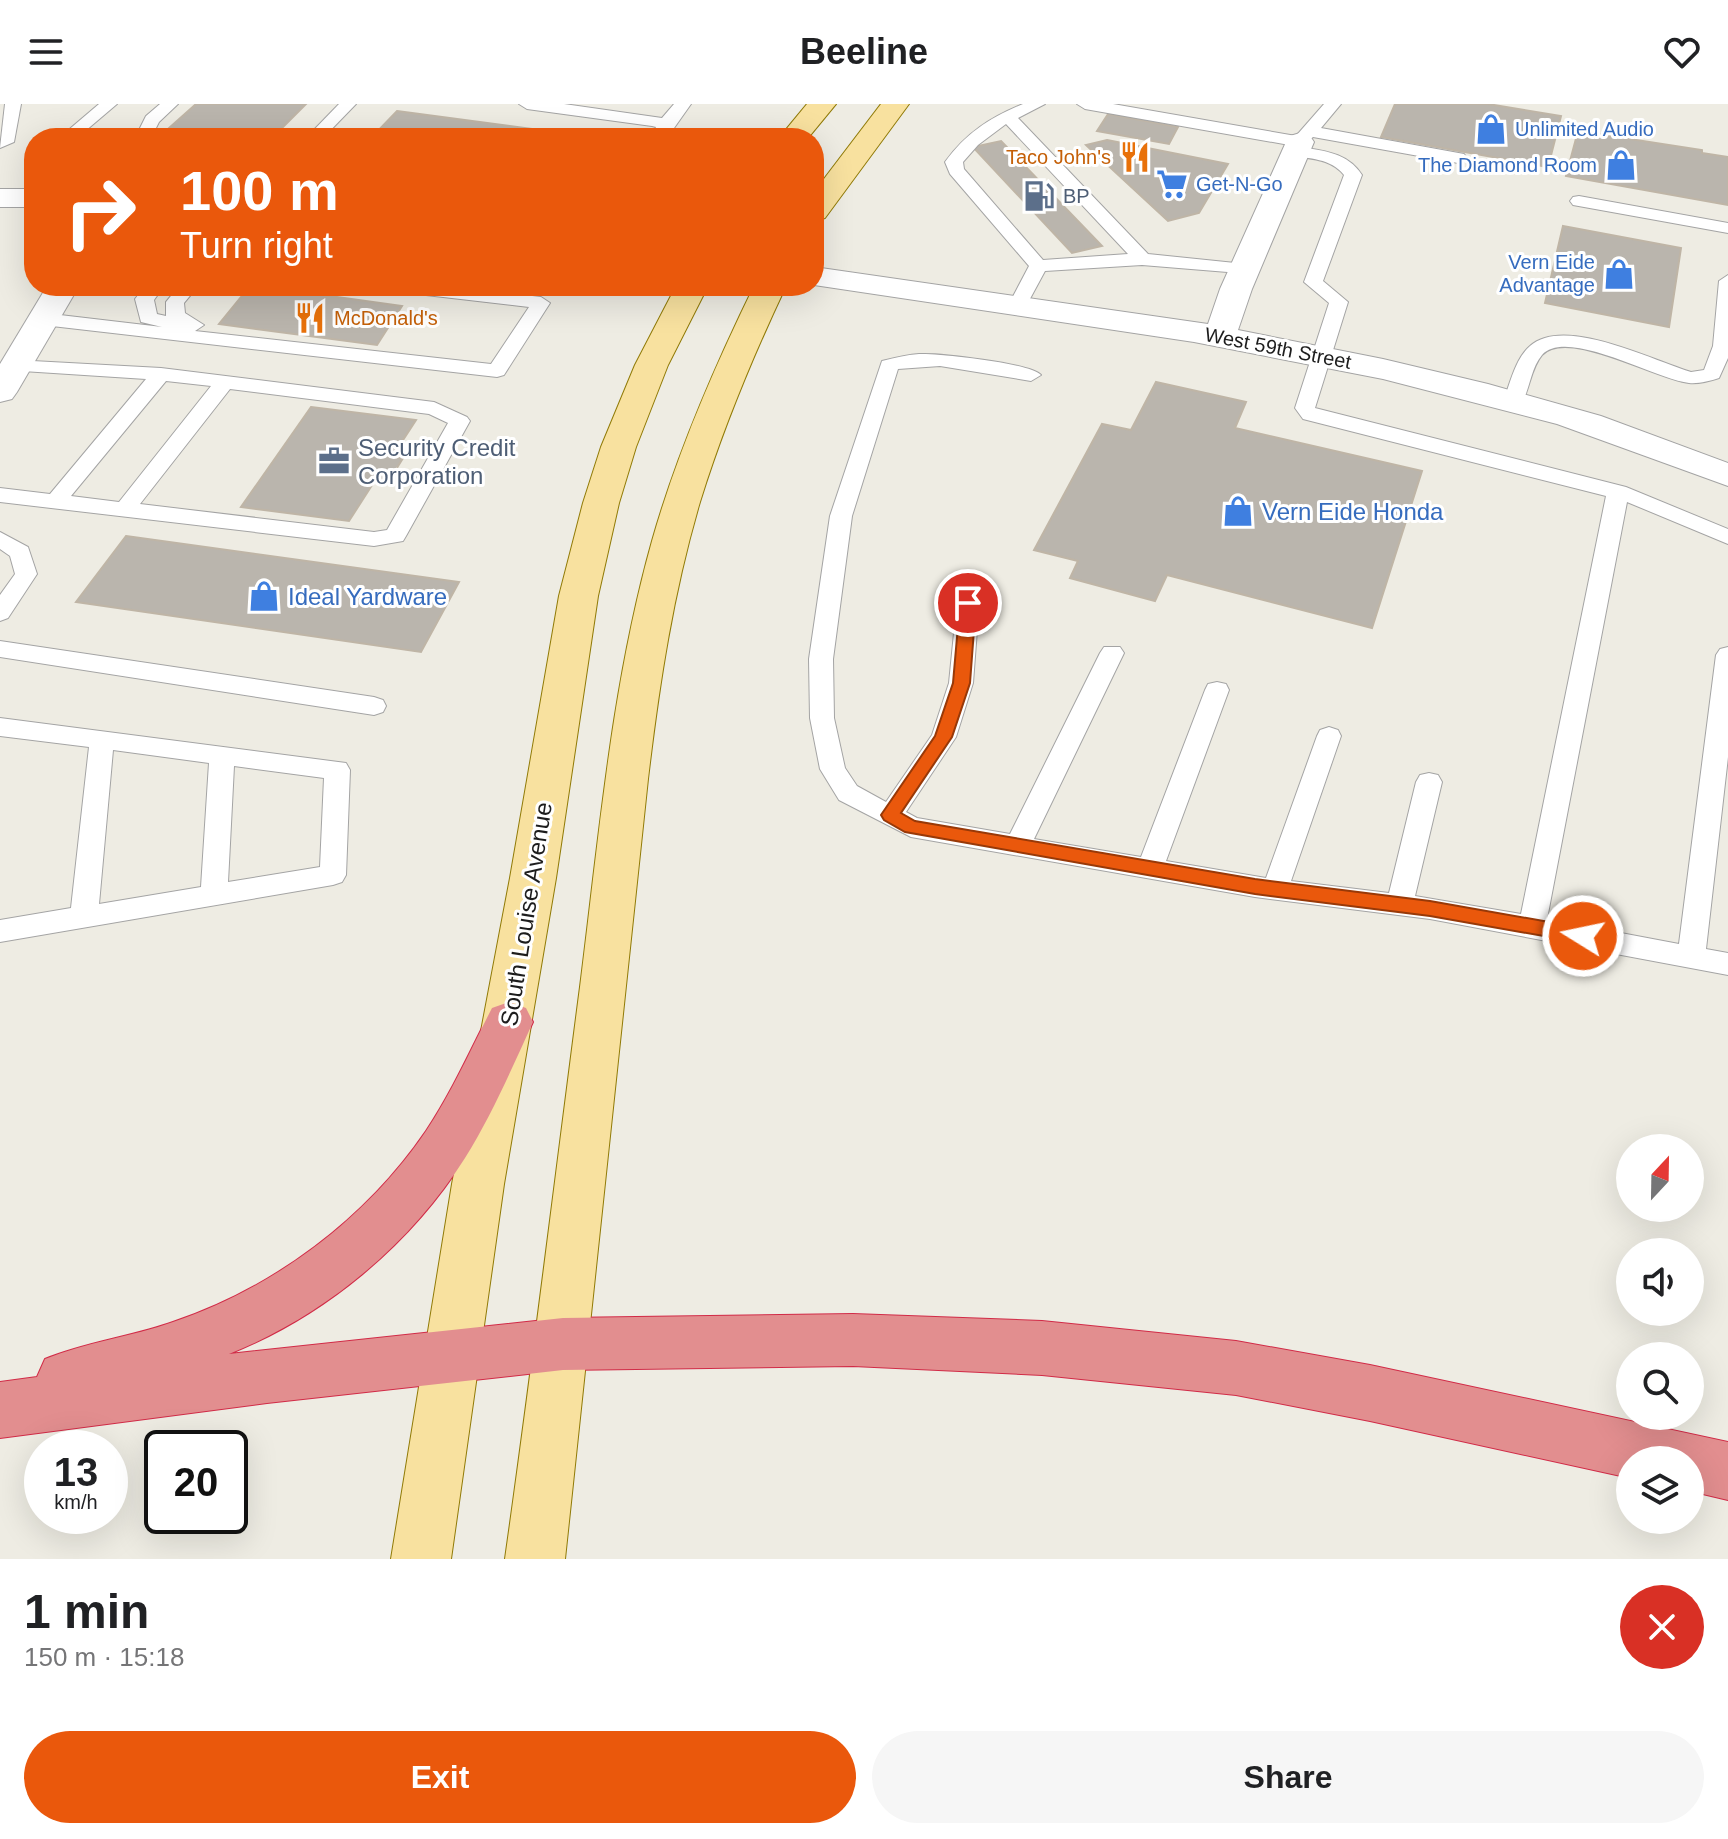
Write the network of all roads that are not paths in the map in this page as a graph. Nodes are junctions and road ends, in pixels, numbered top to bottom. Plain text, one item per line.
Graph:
1 (13, 104) edge
2 (109, 104) edge
3 (170, 104) edge
4 (348, 104) edge
5 (527, 104) edge
6 (683, 104) edge
7 (822, 104) edge
8 (895, 104) edge
9 (1037, 104) edge
10 (1085, 104) edge
11 (1333, 104) edge
12 (1007, 116) junction
13 (79, 128) edge
14 (148, 128) edge
15 (324, 128) edge
16 (643, 128) edge
17 (665, 128) edge
18 (802, 128) edge
19 (1302, 142) junction
20 (0, 143) edge
21 (1458, 158) dead end
22 (824, 199) edge
23 (1579, 201) dead end
24 (1728, 228) edge
25 (1142, 258) junction
26 (1038, 266) junction
27 (1245, 270) junction
28 (824, 277) edge
29 (1728, 281) edge
30 (57, 296) edge
31 (132, 296) edge
32 (147, 296) edge
33 (180, 296) edge
34 (483, 296) edge
35 (687, 296) edge
36 (766, 296) edge
37 (1018, 304) junction
38 (43, 319) junction
39 (194, 325) junction
40 (115, 327) junction
41 (1220, 336) junction
42 (1323, 355) junction
43 (403, 360) junction
44 (161, 374) junction
45 (1031, 375) dead end
46 (7, 379) edge
47 (225, 382) junction
48 (1513, 402) junction
49 (1728, 475) edge
50 (1618, 492) junction
51 (0, 495) edge
52 (55, 501) junction
53 (125, 509) junction
54 (1728, 537) edge
55 (0, 539) edge
56 (968, 603) dead end
57 (0, 613) edge
58 (0, 649) edge
59 (1112, 653) dead end
60 (1728, 655) edge
61 (1217, 690) dead end
62 (374, 706) dead end
63 (0, 727) edge
64 (1329, 736) dead end
65 (102, 740) junction
66 (222, 756) junction
67 (1429, 782) dead end
68 (890, 815) junction
69 (1018, 845) junction
70 (1150, 868) junction
71 (1275, 889) junction
72 (214, 895) junction
73 (1400, 904) junction
74 (84, 917) junction
75 (1532, 926) junction
76 (0, 931) edge
77 (1691, 957) junction
78 (1728, 964) edge
79 (509, 1022) junction
80 (563, 1344) junction
81 (454, 1355) junction
82 (0, 1391) edge
83 (0, 1410) edge
84 (1616, 1446) edge
85 (1704, 1465) edge
86 (1728, 1471) edge
87 (421, 1559) edge
88 (535, 1559) edge

1 - 20 lane
2 - 13 lane
3 - 14 lane
4 - 15 lane
5 - 16 lane
6 - 17 lane
7 - 18 main road
8 - 22 main road
9 - 12 lane
10 - 19 lane
11 - 19 lane
12 - 25 lane
12 - 26 lane
19 - 21 lane
19 - 27 street
19 - 42 lane
23 - 24 lane
25 - 26 lane
25 - 27 lane
26 - 37 lane
27 - 41 street
28 - 37 street, West 59th Street
29 - 48 lane
30 - 38 street
31 - 40 lane
32 - 39 lane
33 - 39 lane
34 - 43 lane
35 - 79 main road, South Louise Avenue
36 - 80 main road
37 - 41 street, West 59th Street
38 - 40 lane
38 - 46 street
39 - 43 lane
40 - 43 lane
41 - 42 street, West 59th Street
42 - 48 street, West 59th Street
42 - 50 lane
44 - 46 lane
44 - 47 lane
44 - 52 lane
45 - 68 lane
47 - 53 lane
47 - 53 lane
48 - 49 street, West 59th Street
50 - 54 lane
50 - 75 lane
51 - 52 lane
52 - 53 lane
55 - 57 lane
56 - 68 lane
58 - 62 lane
59 - 69 lane
60 - 77 lane
61 - 70 lane
63 - 65 lane
64 - 71 lane
65 - 66 lane
65 - 74 lane
66 - 72 lane
66 - 72 lane
67 - 73 lane
68 - 69 lane
69 - 70 lane
70 - 71 lane
71 - 73 lane
72 - 74 lane
73 - 75 lane
74 - 76 lane
75 - 77 lane
77 - 78 lane
79 - 81 main road, South Louise Avenue
79 - 82 highway
80 - 81 highway
80 - 84 highway
80 - 88 main road
81 - 83 highway
81 - 87 main road, South Louise Avenue
85 - 86 highway

